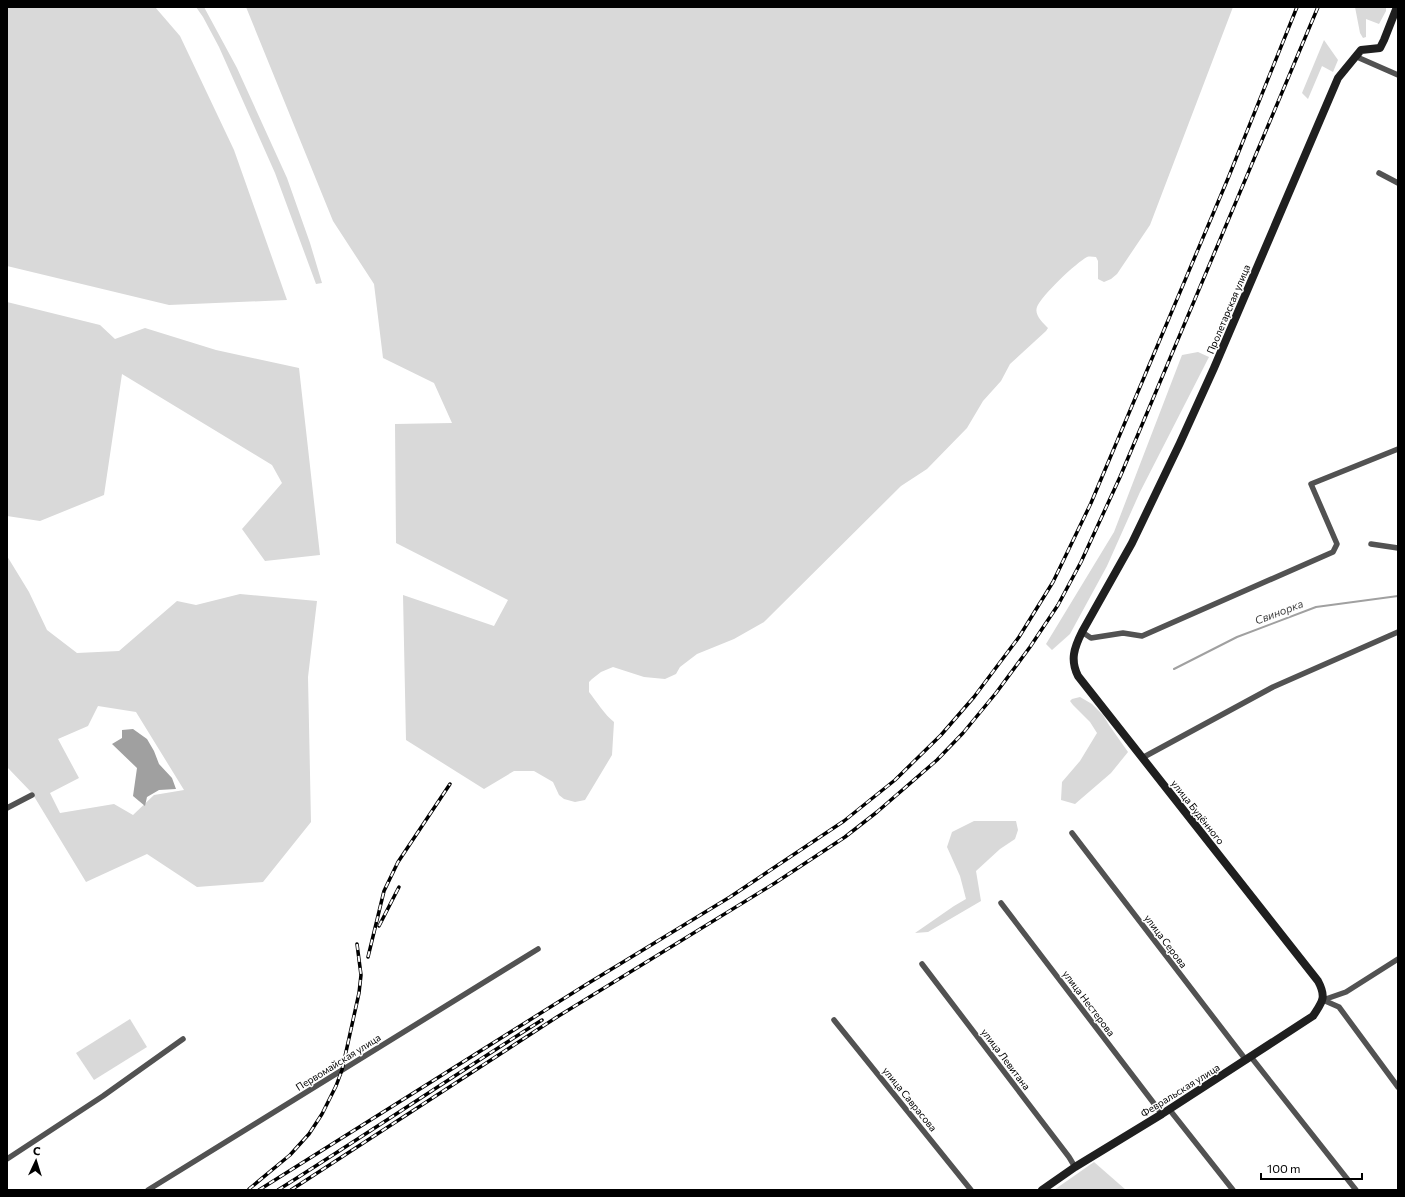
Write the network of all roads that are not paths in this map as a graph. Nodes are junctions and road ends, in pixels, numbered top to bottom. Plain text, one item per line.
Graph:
1 (1397, 7) edge
2 (1356, 57) junction
3 (1398, 75) edge
4 (1379, 173) dead end
5 (1398, 183) edge
6 (1398, 449) edge
7 (1372, 544) dead end
8 (1398, 548) edge
9 (1082, 632) junction
10 (1398, 632) edge
11 (1142, 758) junction
12 (32, 795) dead end
13 (7, 808) edge
14 (1072, 833) dead end
15 (1001, 903) dead end
16 (538, 949) dead end
17 (1398, 959) edge
18 (922, 964) dead end
19 (1324, 1000) junction
20 (834, 1020) dead end
21 (183, 1039) dead end
22 (1248, 1058) junction
23 (1398, 1087) edge
24 (1165, 1112) junction
25 (7, 1159) edge
26 (1075, 1167) junction
27 (148, 1190) edge
28 (971, 1190) edge
29 (1042, 1190) edge
30 (1233, 1190) edge
31 (1356, 1190) edge

1 - 2 main road, Пролетарская улица
2 - 3 street
2 - 9 main road, Пролетарская улица
4 - 5 street
6 - 9 street
7 - 8 street
9 - 11 main road, улица Будённого
10 - 11 street
11 - 19 main road, улица Будённого
12 - 13 street
14 - 22 street, улица Серова
15 - 24 street, улица Нестерова
16 - 27 street, Первомайская улица
17 - 19 street
18 - 26 street, улица Левитана
19 - 22 main road, Февральская улица
19 - 23 street
20 - 28 street, улица Саврасова
21 - 25 street
22 - 24 main road, Февральская улица
22 - 31 street, улица Серова
24 - 26 main road, Февральская улица
24 - 30 street, улица Нестерова
26 - 29 main road, Февральская улица

